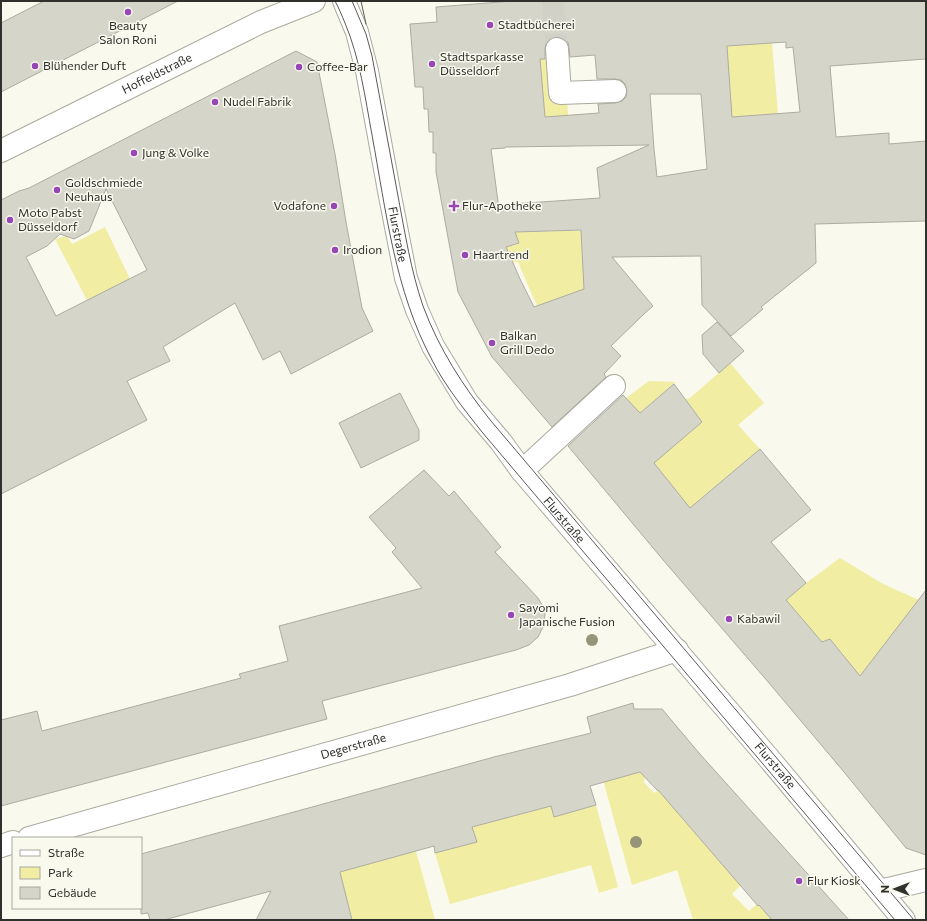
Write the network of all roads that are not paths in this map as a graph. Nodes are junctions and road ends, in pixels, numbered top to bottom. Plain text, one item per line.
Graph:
1 (314, 1) edge
2 (344, 1) edge
3 (360, 1) edge
4 (557, 48) tunnel mouth
5 (362, 49) junction
6 (615, 91) dead end
7 (1, 151) edge
8 (614, 386) dead end
9 (522, 470) junction
10 (677, 650) junction
11 (33, 837) edge
12 (12, 842) edge
13 (1, 846) edge
14 (926, 880) edge
15 (880, 892) junction
16 (904, 920) edge

1 - 7 street, Hoffeldstraße
2 - 5 street, Flurstraße
3 - 5 street, Flurstraße
4 - 6 street
5 - 9 street, Flurstraße
8 - 9 street
9 - 10 street, Flurstraße
10 - 11 street, Degerstraße
10 - 15 street, Flurstraße
12 - 13 street
14 - 15 street
15 - 16 street, Flurstraße

